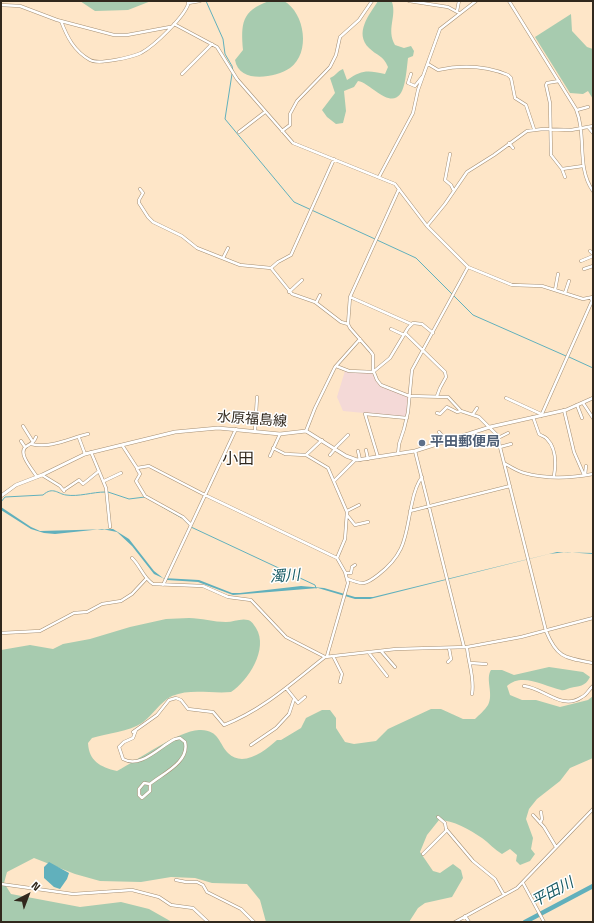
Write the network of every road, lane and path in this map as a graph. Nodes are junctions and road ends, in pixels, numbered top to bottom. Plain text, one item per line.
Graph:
1 (200, 1) edge
2 (372, 1) edge
3 (409, 1) edge
4 (459, 1) edge
5 (476, 1) edge
6 (509, 1) edge
7 (189, 2) edge
8 (1, 4) edge
9 (458, 12) junction
10 (61, 21) junction
11 (174, 24) junction
12 (170, 27) junction
13 (212, 44) junction
14 (428, 64) junction
15 (182, 74) dead end
16 (411, 74) dead end
17 (422, 77) junction
18 (559, 81) junction
19 (588, 107) dead end
20 (577, 110) junction
21 (265, 112) junction
22 (593, 126) edge
23 (588, 127) junction
24 (582, 128) junction
25 (534, 129) junction
26 (549, 129) junction
27 (282, 131) junction
28 (239, 132) dead end
29 (593, 133) edge
30 (509, 143) junction
31 (513, 148) dead end
32 (450, 154) dead end
33 (334, 159) junction
34 (583, 166) junction
35 (562, 169) junction
36 (379, 177) junction
37 (565, 177) dead end
38 (140, 189) dead end
39 (399, 189) junction
40 (454, 191) junction
41 (593, 191) edge
42 (427, 226) junction
43 (228, 248) dead end
44 (590, 251) dead end
45 (593, 255) edge
46 (278, 256) dead end
47 (224, 258) junction
48 (581, 261) dead end
49 (278, 262) junction
50 (593, 266) edge
51 (468, 267) junction
52 (271, 268) junction
53 (584, 269) dead end
54 (558, 274) dead end
55 (302, 280) dead end
56 (569, 282) dead end
57 (555, 290) junction
58 (289, 292) junction
59 (565, 293) junction
60 (320, 295) dead end
61 (350, 297) junction
62 (592, 298) edge
63 (316, 303) junction
64 (348, 324) junction
65 (412, 325) junction
66 (391, 328) dead end
67 (432, 333) junction
68 (404, 334) junction
69 (360, 339) junction
70 (424, 351) junction
71 (336, 366) junction
72 (373, 372) junction
73 (409, 396) junction
74 (438, 396) junction
75 (257, 398) dead end
76 (506, 398) dead end
77 (593, 398) edge
78 (583, 403) junction
79 (577, 405) junction
80 (477, 408) dead end
81 (564, 410) junction
82 (460, 411) junction
83 (437, 412) dead end
84 (473, 414) junction
85 (541, 415) junction
86 (407, 418) junction
87 (533, 418) junction
88 (582, 418) dead end
89 (593, 418) edge
90 (23, 426) dead end
91 (490, 427) junction
92 (236, 429) junction
93 (255, 431) junction
94 (306, 431) junction
95 (439, 432) dead end
96 (88, 434) dead end
97 (280, 434) junction
98 (508, 434) dead end
99 (348, 435) dead end
100 (36, 437) dead end
101 (79, 438) junction
102 (498, 438) junction
103 (21, 440) dead end
104 (322, 440) junction
105 (447, 441) junction
106 (32, 443) junction
107 (511, 444) dead end
108 (122, 445) junction
109 (26, 447) junction
110 (500, 447) junction
111 (273, 448) junction
112 (335, 449) junction
113 (366, 450) dead end
114 (358, 451) dead end
115 (415, 451) junction
116 (91, 452) junction
117 (85, 454) junction
118 (398, 454) junction
119 (306, 455) junction
120 (330, 455) dead end
121 (270, 456) dead end
122 (378, 457) junction
123 (368, 459) junction
124 (355, 460) junction
125 (360, 460) junction
126 (504, 463) junction
127 (586, 466) dead end
128 (137, 468) junction
129 (99, 471) junction
130 (121, 473) dead end
131 (593, 474) edge
132 (585, 475) junction
133 (42, 476) junction
134 (554, 476) junction
135 (422, 477) junction
136 (37, 478) junction
137 (104, 481) junction
138 (334, 481) junction
139 (510, 486) junction
140 (1, 496) edge
141 (205, 496) junction
142 (359, 506) dead end
143 (429, 506) junction
144 (410, 511) junction
145 (347, 513) junction
146 (368, 522) dead end
147 (191, 525) junction
148 (110, 527) dead end
149 (132, 558) dead end
150 (337, 558) junction
151 (355, 564) dead end
152 (346, 573) junction
153 (146, 579) junction
154 (348, 579) junction
155 (163, 585) junction
156 (593, 618) edge
157 (546, 631) junction
158 (1, 633) edge
159 (465, 647) junction
160 (449, 648) junction
161 (381, 651) junction
162 (369, 652) junction
163 (326, 656) junction
164 (333, 656) junction
165 (448, 662) dead end
166 (593, 662) edge
167 (470, 663) junction
168 (486, 664) dead end
169 (395, 667) dead end
170 (387, 676) dead end
171 (340, 682) dead end
172 (524, 686) dead end
173 (593, 686) edge
174 (286, 688) junction
175 (472, 694) dead end
176 (305, 697) dead end
177 (294, 699) junction
178 (136, 730) junction
179 (133, 732) dead end
180 (251, 745) dead end
181 (150, 784) junction
182 (593, 808) edge
183 (540, 812) dead end
184 (534, 815) dead end
185 (438, 817) dead end
186 (540, 823) junction
187 (447, 830) junction
188 (556, 847) junction
189 (423, 854) dead end
190 (176, 880) dead end
191 (523, 883) junction
192 (1, 884) edge
193 (504, 895) junction
194 (465, 916) junction
195 (208, 922) edge
196 (254, 922) edge
197 (455, 922) edge
198 (469, 922) edge
199 (544, 922) edge

1 - 7 street
2 - 27 street
3 - 9 street
4 - 9 street
5 - 9 street
6 - 18 street
7 - 11 street
8 - 10 street
9 - 14 street
10 - 12 street
10 - 12 street
11 - 12 street
11 - 13 street
13 - 15 street
13 - 21 street
14 - 17 street
14 - 25 street
16 - 17 street
17 - 36 street
18 - 20 street
18 - 26 street
19 - 20 street
20 - 24 street
21 - 27 street
21 - 28 street
22 - 23 street
23 - 24 street
23 - 29 street
24 - 26 street
24 - 34 street
25 - 26 street
25 - 30 street
26 - 35 street
27 - 33 street
30 - 31 street
30 - 40 street
32 - 40 street
33 - 36 street
33 - 49 street
34 - 35 street
34 - 41 street
35 - 37 street
36 - 39 street
38 - 47 street
39 - 42 street
39 - 61 street
40 - 42 street
42 - 51 street
43 - 47 street
44 - 45 street
45 - 48 street
46 - 49 street
47 - 52 street
49 - 52 street
50 - 53 street
51 - 57 street
51 - 67 street
52 - 58 street
54 - 57 street
55 - 58 street
56 - 59 street
57 - 59 street
58 - 63 street
59 - 62 street
60 - 63 street
61 - 64 street
61 - 65 street
62 - 85 street
63 - 64 street
64 - 69 street
65 - 67 street
65 - 68 street
66 - 68 street
67 - 70 street
68 - 70 street
68 - 72 street
69 - 71 street
69 - 72 street
70 - 73 street
70 - 74 street
71 - 72 street
71 - 94 street
72 - 73 street
73 - 74 street
73 - 86 street
74 - 82 street
75 - 93 street
76 - 85 street
77 - 78 main road, 水原福島線
78 - 79 main road, 水原福島線
78 - 89 street
79 - 81 main road, 水原福島線
79 - 88 street
80 - 84 street
81 - 85 main road, 水原福島線
81 - 132 street
82 - 83 street
82 - 84 street
84 - 91 street
85 - 87 main road, 水原福島線
86 - 118 street
86 - 122 street
87 - 91 main road, 水原福島線
87 - 134 street
90 - 106 street
91 - 102 street
91 - 105 main road, 水原福島線
92 - 93 main road, 水原福島線
92 - 108 main road, 水原福島線
92 - 141 street
93 - 97 main road, 水原福島線
94 - 97 main road, 水原福島線
94 - 104 main road, 水原福島線
95 - 105 street
96 - 101 street
97 - 111 street
98 - 102 street
99 - 112 street
100 - 106 street
101 - 106 street
101 - 117 street
102 - 110 street
103 - 109 street
104 - 112 main road, 水原福島線
104 - 119 street
105 - 115 main road, 水原福島線
106 - 109 street
107 - 110 street
108 - 116 main road, 水原福島線
108 - 128 street
109 - 136 street
110 - 126 street
111 - 119 street
111 - 121 street
112 - 120 street
112 - 124 main road, 水原福島線
113 - 123 street
114 - 125 street
115 - 118 main road, 水原福島線
115 - 135 street
116 - 117 main road, 水原福島線
116 - 129 street
117 - 133 main road, 水原福島線
118 - 122 main road, 水原福島線
119 - 138 street
122 - 123 main road, 水原福島線
123 - 125 main road, 水原福島線
124 - 125 main road, 水原福島線
124 - 138 street
126 - 134 street
126 - 139 street
127 - 132 street
128 - 141 street
128 - 147 street
129 - 133 street
129 - 137 street
130 - 137 street
131 - 132 street
132 - 134 street
133 - 136 main road, 水原福島線
135 - 143 street
135 - 144 street
136 - 140 main road, 水原福島線
137 - 148 street
138 - 145 street
139 - 143 street
139 - 157 street
141 - 147 street
141 - 150 street
142 - 145 street
143 - 144 street
143 - 159 street
144 - 154 street
145 - 146 street
145 - 150 street
147 - 155 street
149 - 153 street
150 - 152 street
151 - 152 street
152 - 154 street
153 - 155 street
153 - 158 street
154 - 163 street
155 - 163 street
156 - 157 street
157 - 159 street
157 - 166 street
159 - 160 street
159 - 167 street
160 - 161 street
160 - 165 street
161 - 162 street
161 - 169 street
162 - 164 street
162 - 170 street
163 - 164 street
163 - 174 street
164 - 171 street
167 - 168 street
167 - 175 street
172 - 173 street
174 - 177 street
174 - 178 street
176 - 177 street
177 - 180 street
178 - 179 street
178 - 181 street
181 - 181 street
182 - 188 street
183 - 186 street
184 - 186 street
185 - 187 street
186 - 188 street
187 - 189 street
187 - 193 street
188 - 191 street
190 - 196 street
191 - 193 street
191 - 199 street
192 - 195 street
193 - 194 street
194 - 197 street
194 - 198 street

